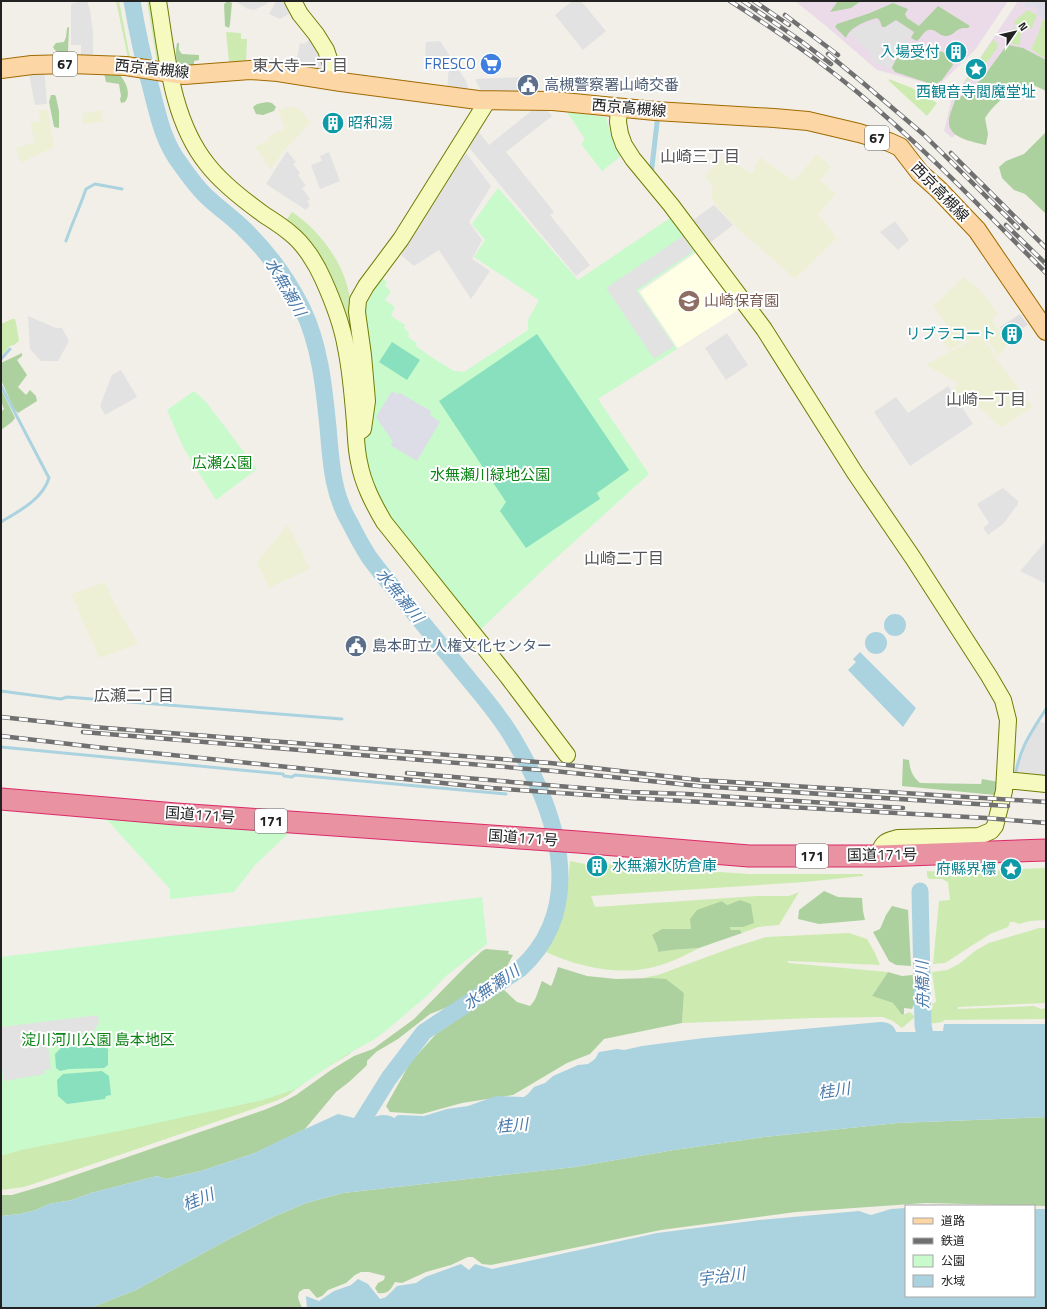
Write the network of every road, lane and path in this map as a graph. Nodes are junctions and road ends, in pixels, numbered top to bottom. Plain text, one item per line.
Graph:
1 (158, 1) edge
2 (293, 1) edge
3 (1, 69) edge
4 (167, 72) junction
5 (341, 82) junction
6 (488, 100) junction
7 (619, 108) junction
8 (1046, 331) edge
9 (356, 437) junction
10 (567, 754) dead end
11 (1011, 781) junction
12 (1046, 784) edge
13 (1, 799) edge
14 (1046, 850) edge
15 (881, 856) junction

1 - 4 street
2 - 5 street
3 - 4 main road, 西京高槻線 / 67
4 - 5 main road, 西京高槻線 / 67
4 - 9 street
5 - 6 main road, 西京高槻線 / 67
6 - 7 main road, 西京高槻線 / 67
6 - 9 street
7 - 8 main road, 西京高槻線 / 67
7 - 11 street
9 - 10 street
11 - 12 street
11 - 15 street
13 - 15 highway, 国道171号 / 171
14 - 15 highway, 国道171号 / 171

